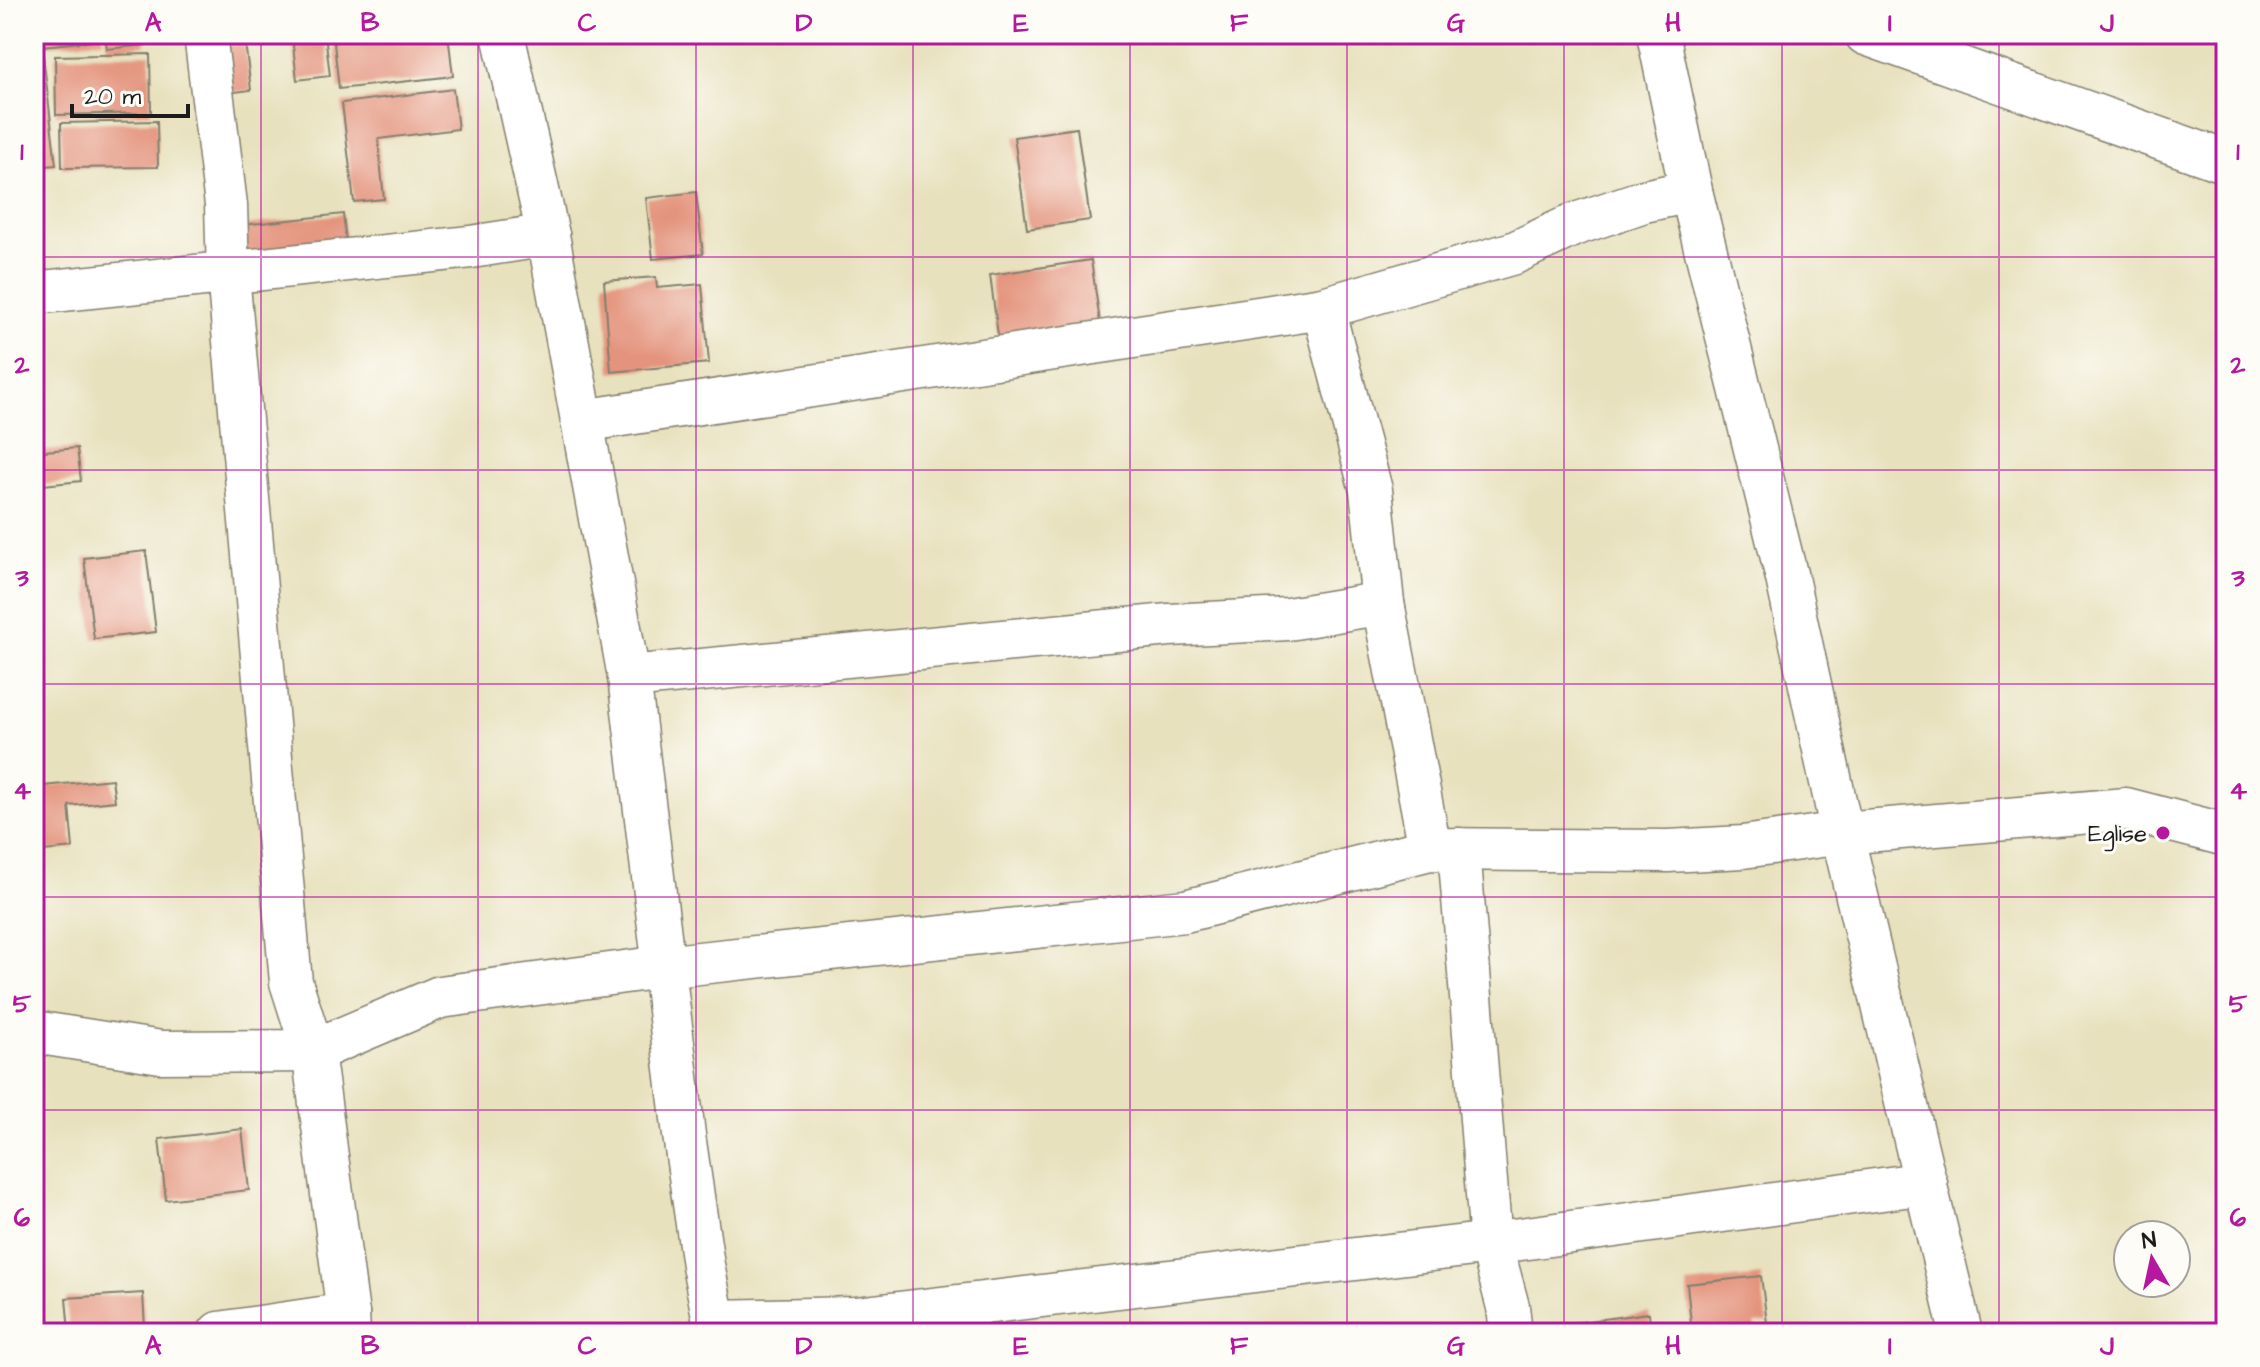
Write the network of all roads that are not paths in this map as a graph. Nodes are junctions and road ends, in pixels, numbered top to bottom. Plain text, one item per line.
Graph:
1 (205, 34) edge
2 (503, 34) edge
3 (1658, 34) edge
4 (1866, 34) edge
5 (2226, 162) edge
6 (1691, 191) junction
7 (548, 235) junction
8 (228, 274) junction
9 (34, 293) edge
10 (1323, 308) junction
11 (582, 421) junction
12 (1383, 603) junction
13 (629, 677) junction
14 (1842, 833) junction
15 (2226, 835) edge
16 (1444, 849) junction
17 (662, 967) junction
18 (34, 1032) edge
19 (313, 1051) junction
20 (1926, 1183) junction
21 (1491, 1243) junction
22 (348, 1323) edge
23 (715, 1327) edge
24 (219, 1333) edge
25 (1511, 1333) edge
26 (1961, 1333) edge

1 - 8 street
2 - 7 street
3 - 6 street
4 - 5 street
6 - 10 street
6 - 14 street
7 - 8 street
7 - 11 street
8 - 9 street
8 - 19 street
10 - 11 street
10 - 12 street
11 - 13 street
12 - 13 street
12 - 16 street
13 - 17 street
14 - 15 street
14 - 16 street
14 - 20 street
16 - 17 street
16 - 21 street
17 - 19 street
17 - 23 street
18 - 19 street
19 - 22 street
20 - 21 street
20 - 26 street
21 - 23 street
21 - 25 street
22 - 24 street

